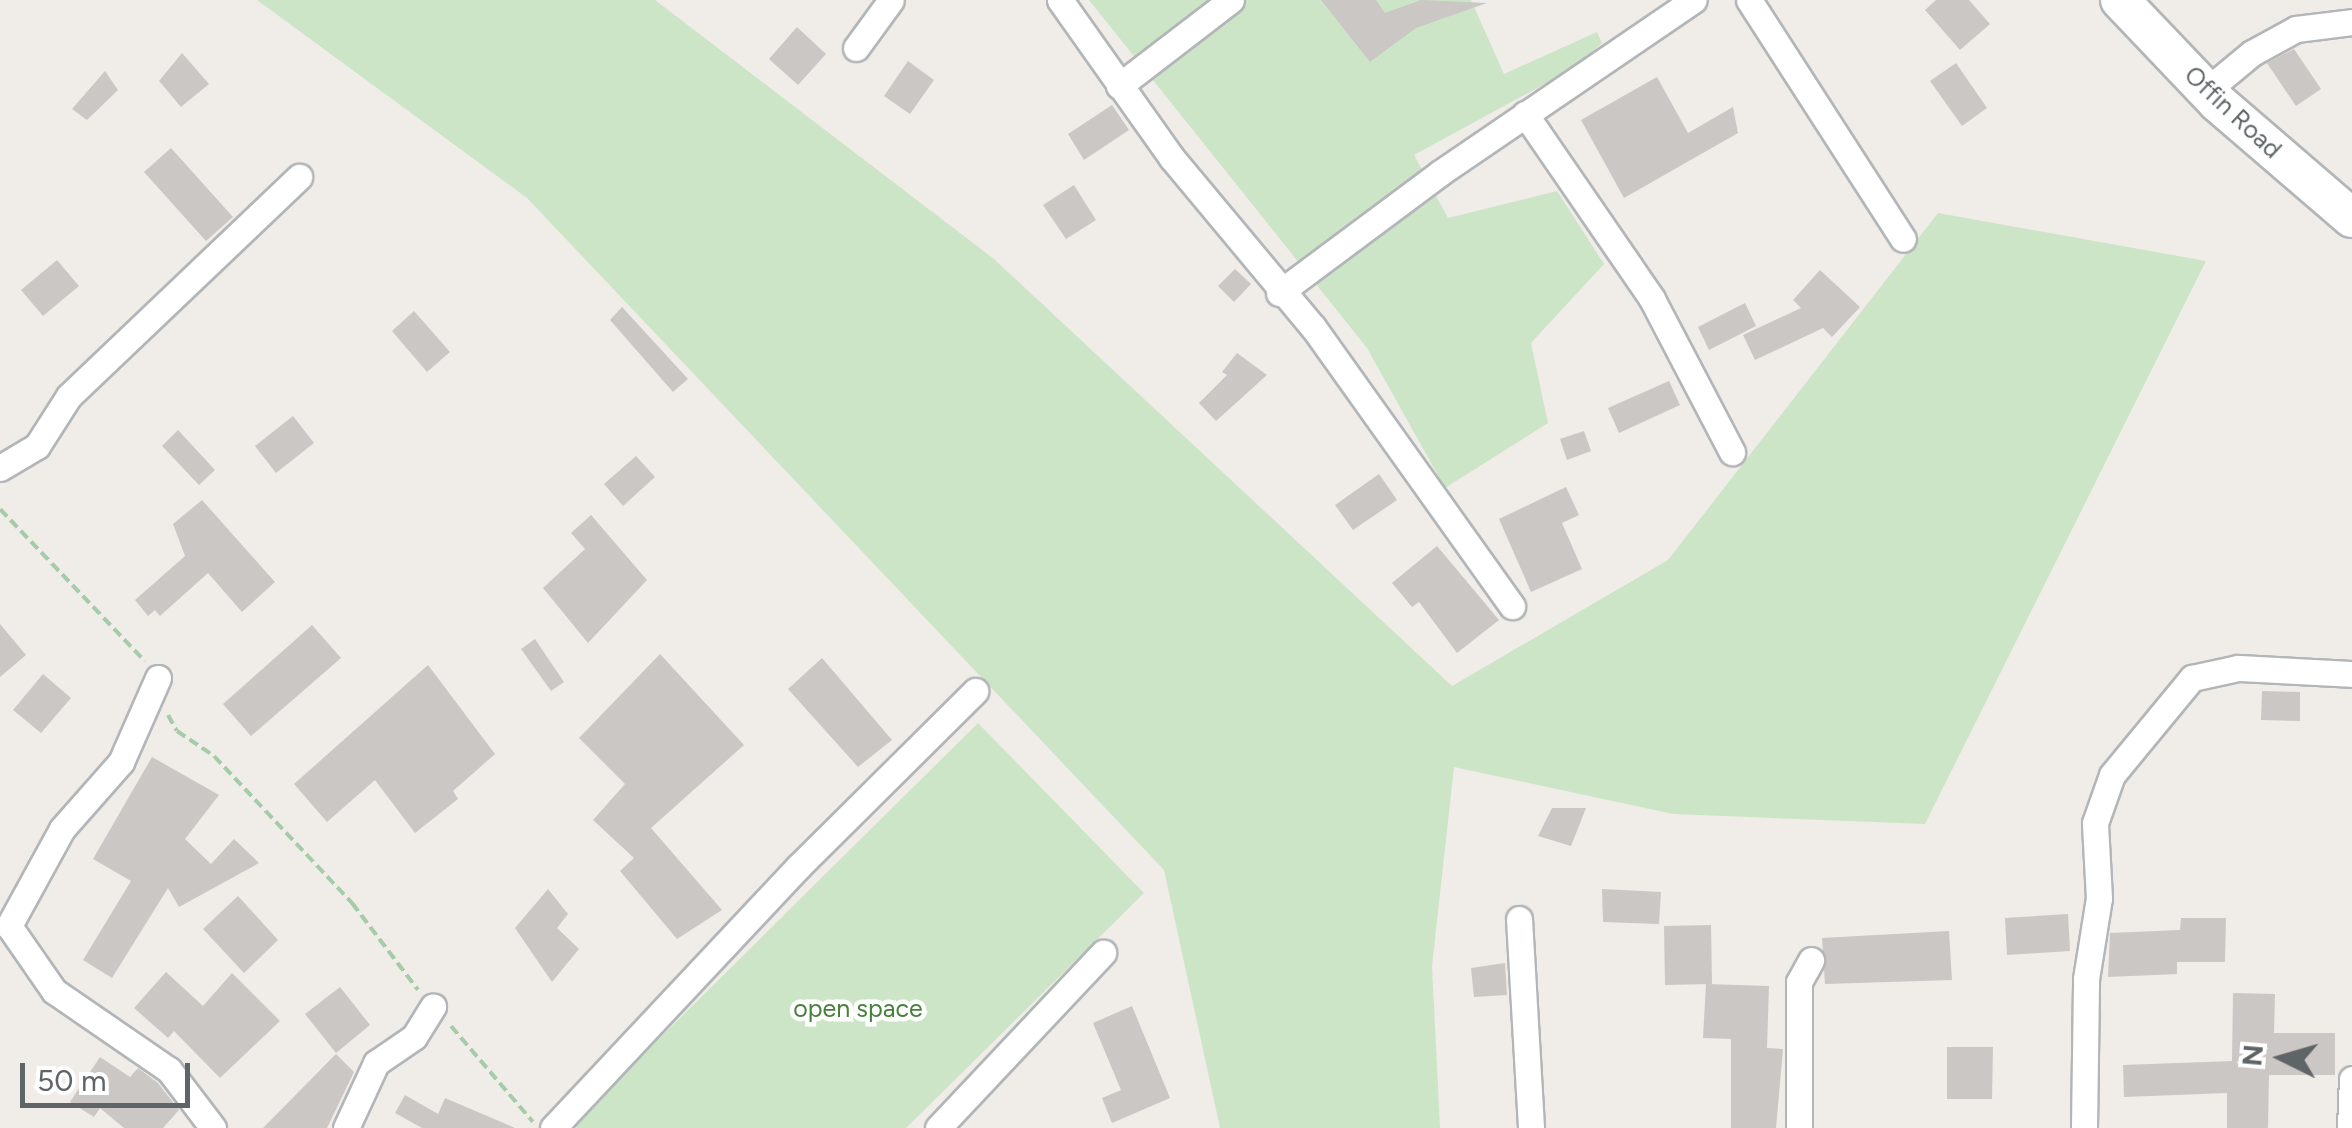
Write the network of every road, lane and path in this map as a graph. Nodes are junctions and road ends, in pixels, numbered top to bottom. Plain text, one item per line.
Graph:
1 (891, 0) edge
2 (1060, 0) edge
3 (1232, 0) edge
4 (1694, 0) edge
5 (1749, 0) edge
6 (2120, 0) edge
7 (2352, 22) edge
8 (856, 48) dead end
9 (1119, 86) junction
10 (2206, 91) junction
11 (1525, 114) junction
12 (299, 177) dead end
13 (2352, 218) edge
14 (1903, 239) dead end
15 (1278, 293) junction
16 (1732, 452) dead end
17 (0, 468) edge
18 (0, 509) edge
19 (1512, 606) dead end
20 (2352, 674) edge
21 (158, 678) junction
22 (975, 691) dead end
23 (1519, 919) dead end
24 (1103, 953) dead end
25 (1810, 960) dead end
26 (434, 1007) junction
27 (2352, 1079) edge
28 (213, 1128) edge
29 (346, 1128) edge
30 (538, 1128) edge
31 (553, 1128) edge
32 (938, 1128) edge
33 (1530, 1128) edge
34 (1799, 1128) edge
35 (2084, 1128) edge
36 (2350, 1128) edge

1 - 8 street
2 - 9 street
3 - 9 street
4 - 11 street
5 - 14 street
6 - 10 street, Offin Road
7 - 10 street
9 - 15 street
10 - 13 street, Offin Road
11 - 15 street
11 - 16 street
12 - 17 street
15 - 19 street
18 - 21 path
20 - 35 street
21 - 26 path
21 - 28 street
22 - 31 street
23 - 33 street
24 - 32 street
25 - 34 street
26 - 29 street
26 - 30 path
27 - 36 street

